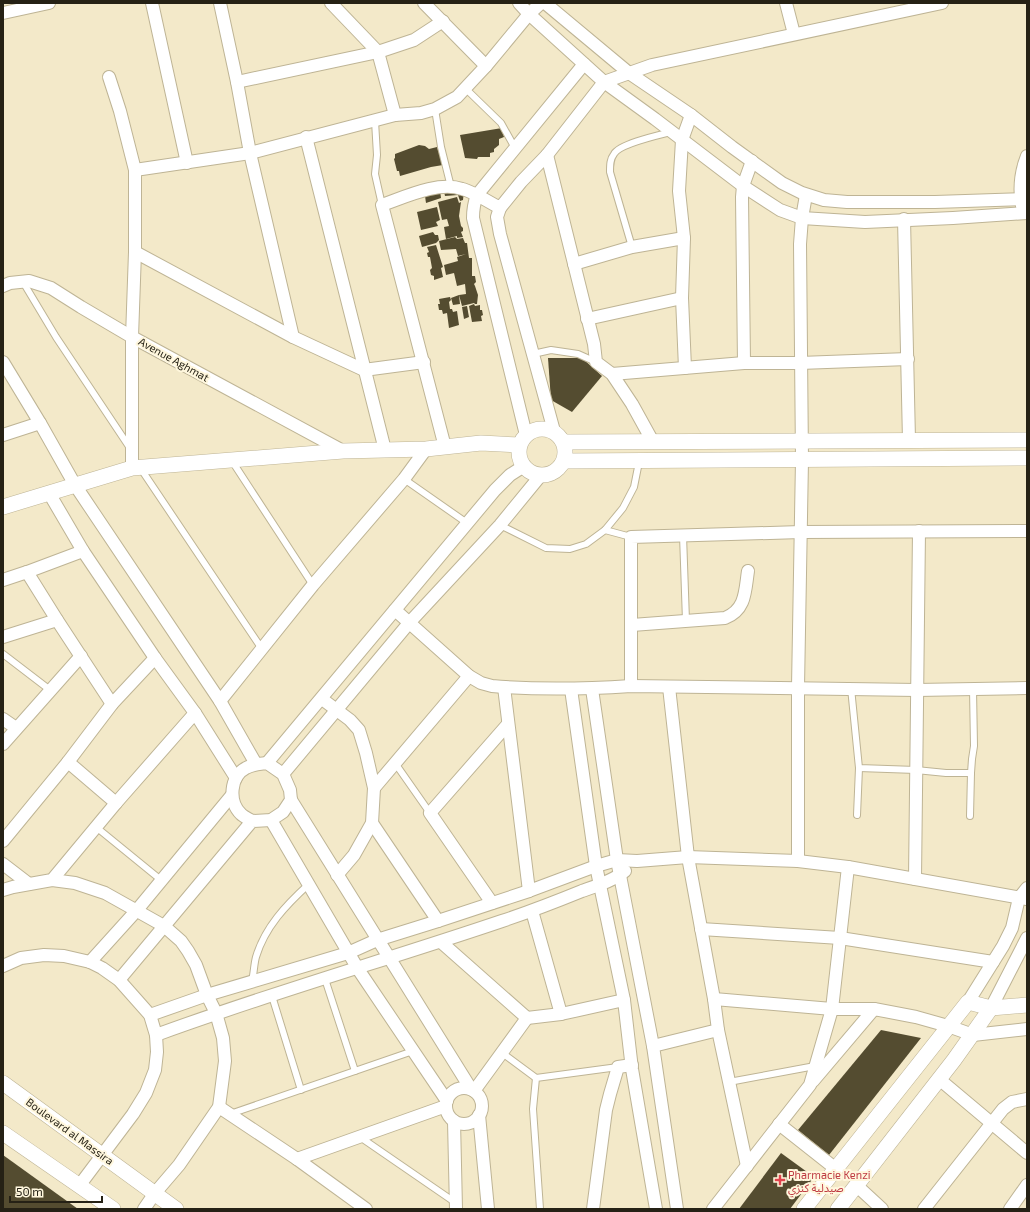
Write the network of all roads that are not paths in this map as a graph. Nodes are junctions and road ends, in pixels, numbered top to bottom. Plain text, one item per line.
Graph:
1 (49, 3) edge
2 (152, 3) edge
3 (220, 3) edge
4 (331, 3) edge
5 (424, 3) edge
6 (518, 3) edge
7 (541, 3) edge
8 (545, 3) edge
9 (786, 3) edge
10 (942, 3) edge
11 (3, 12) edge
12 (529, 14) junction
13 (443, 21) junction
14 (794, 34) junction
15 (378, 52) junction
16 (584, 64) junction
17 (486, 66) junction
18 (629, 73) junction
19 (109, 76) dead end
20 (237, 82) junction
21 (604, 82) junction
22 (465, 88) junction
23 (436, 109) junction
24 (395, 115) junction
25 (690, 115) junction
26 (375, 121) junction
27 (671, 132) junction
28 (306, 137) junction
29 (682, 140) junction
30 (515, 148) junction
31 (250, 152) junction
32 (546, 155) junction
33 (1027, 156) edge
34 (752, 161) junction
35 (187, 163) junction
36 (134, 170) junction
37 (743, 186) junction
38 (451, 187) junction
39 (477, 195) junction
40 (806, 195) junction
41 (1024, 199) edge
42 (382, 205) junction
43 (500, 208) junction
44 (1026, 216) edge
45 (802, 218) junction
46 (904, 220) junction
47 (684, 238) junction
48 (632, 247) junction
49 (135, 252) junction
50 (574, 264) junction
51 (23, 282) junction
52 (3, 286) edge
53 (682, 298) junction
54 (587, 319) junction
55 (132, 336) junction
56 (293, 336) junction
57 (533, 354) junction
58 (908, 359) junction
59 (3, 362) edge
60 (424, 362) junction
61 (596, 362) junction
62 (744, 363) junction
63 (800, 363) junction
64 (685, 368) junction
65 (364, 370) junction
66 (612, 374) junction
67 (40, 423) junction
68 (554, 431) junction
69 (3, 435) edge
70 (523, 440) junction
71 (909, 440) junction
72 (1027, 440) edge
73 (800, 441) junction
74 (564, 442) junction
75 (653, 442) junction
76 (445, 447) junction
77 (426, 449) junction
78 (385, 450) junction
79 (132, 451) junction
80 (343, 451) junction
81 (1027, 458) edge
82 (802, 460) junction
83 (232, 461) junction
84 (564, 461) junction
85 (639, 462) junction
86 (524, 466) junction
87 (136, 468) junction
88 (541, 475) junction
89 (404, 479) junction
90 (75, 485) junction
91 (49, 493) junction
92 (3, 508) edge
93 (467, 523) junction
94 (500, 524) junction
95 (605, 530) junction
96 (919, 531) junction
97 (1027, 531) edge
98 (801, 532) junction
99 (683, 535) junction
100 (631, 537) junction
101 (83, 551) junction
102 (748, 571) dead end
103 (27, 572) junction
104 (3, 580) edge
105 (313, 585) junction
106 (395, 610) junction
107 (57, 620) junction
108 (686, 621) junction
109 (409, 623) junction
110 (632, 625) junction
111 (3, 638) edge
112 (262, 649) junction
113 (3, 654) edge
114 (81, 656) junction
115 (155, 658) junction
116 (469, 676) junction
117 (631, 686) junction
118 (504, 687) junction
119 (669, 687) junction
120 (798, 687) junction
121 (851, 688) junction
122 (1027, 688) edge
123 (571, 689) junction
124 (592, 689) junction
125 (973, 689) junction
126 (50, 690) junction
127 (917, 690) junction
128 (322, 699) junction
129 (220, 701) junction
130 (112, 704) junction
131 (337, 711) junction
132 (195, 713) junction
133 (3, 719) edge
134 (508, 724) junction
135 (16, 728) junction
136 (3, 744) edge
137 (68, 762) junction
138 (395, 763) junction
139 (262, 764) junction
140 (859, 768) junction
141 (916, 770) junction
142 (972, 772) junction
143 (284, 774) junction
144 (236, 778) junction
145 (374, 788) junction
146 (232, 795) junction
147 (291, 800) junction
148 (116, 803) junction
149 (430, 813) junction
150 (857, 815) dead end
151 (970, 816) dead end
152 (252, 820) junction
153 (271, 820) junction
154 (372, 823) junction
155 (96, 827) junction
156 (3, 841) edge
157 (688, 857) junction
158 (617, 860) junction
159 (637, 861) junction
160 (798, 861) junction
161 (3, 864) edge
162 (596, 866) junction
163 (848, 867) junction
164 (337, 874) junction
165 (620, 875) junction
166 (915, 879) junction
167 (52, 880) junction
168 (161, 880) junction
169 (29, 884) junction
170 (309, 884) junction
171 (599, 885) junction
172 (1027, 888) edge
173 (3, 890) edge
174 (529, 891) junction
175 (1023, 898) edge
176 (492, 902) junction
177 (136, 910) junction
178 (532, 911) junction
179 (438, 921) junction
180 (164, 926) junction
181 (700, 929) junction
182 (840, 938) junction
183 (1027, 938) edge
184 (377, 940) junction
185 (441, 942) junction
186 (348, 953) junction
187 (389, 958) junction
188 (90, 962) junction
189 (993, 962) junction
190 (3, 966) edge
191 (358, 969) junction
192 (325, 979) junction
193 (119, 980) junction
194 (252, 981) junction
195 (207, 994) junction
196 (272, 996) junction
197 (714, 999) junction
198 (624, 1000) junction
199 (968, 1002) junction
200 (1027, 1005) edge
201 (992, 1008) junction
202 (832, 1009) junction
203 (874, 1009) junction
204 (216, 1013) junction
205 (561, 1014) junction
206 (150, 1015) junction
207 (528, 1018) junction
208 (948, 1026) junction
209 (1027, 1029) edge
210 (718, 1030) junction
211 (156, 1035) junction
212 (973, 1035) junction
213 (653, 1046) junction
214 (413, 1051) junction
215 (502, 1052) junction
216 (632, 1065) junction
217 (815, 1066) junction
218 (618, 1067) junction
219 (355, 1071) junction
220 (536, 1078) junction
221 (939, 1079) junction
222 (729, 1082) junction
223 (810, 1085) junction
224 (5, 1088) edge
225 (301, 1090) junction
226 (472, 1090) junction
227 (1027, 1098) edge
228 (446, 1104) junction
229 (218, 1106) junction
230 (230, 1114) junction
231 (479, 1115) junction
232 (454, 1121) junction
233 (991, 1123) junction
234 (779, 1124) junction
235 (3, 1133) edge
236 (358, 1136) junction
237 (1027, 1153) edge
238 (102, 1155) junction
239 (297, 1159) junction
240 (746, 1166) junction
241 (836, 1169) junction
242 (1027, 1184) edge
243 (856, 1185) junction
244 (79, 1186) junction
245 (155, 1193) junction
246 (456, 1206) edge
247 (113, 1209) edge
248 (144, 1209) edge
249 (176, 1209) edge
250 (366, 1209) edge
251 (488, 1209) edge
252 (540, 1209) edge
253 (593, 1209) edge
254 (656, 1209) edge
255 (677, 1209) edge
256 (713, 1209) edge
257 (804, 1209) edge
258 (838, 1209) edge
259 (882, 1209) edge
260 (924, 1209) edge
261 (1010, 1209) edge

1 - 11 street
2 - 35 street
3 - 20 street
4 - 15 street
5 - 13 street
6 - 12 street
7 - 12 street
8 - 18 street
9 - 14 street
10 - 14 street
12 - 16 street
12 - 17 street
13 - 15 street
13 - 17 street
14 - 18 street
15 - 20 street
15 - 24 street
16 - 21 street
16 - 30 street
17 - 22 street
18 - 21 street
18 - 25 street
19 - 36 street
20 - 31 street
21 - 27 street
21 - 32 street
22 - 23 street
22 - 30 lane
23 - 24 street
23 - 38 lane
24 - 26 street
25 - 29 street
25 - 34 street
26 - 28 street
26 - 42 lane
27 - 29 street
27 - 48 lane
28 - 31 street
28 - 65 street
29 - 37 street
29 - 47 street
30 - 39 street
31 - 35 street
31 - 56 street
32 - 43 street
32 - 50 street
33 - 41 street
34 - 37 street
34 - 40 street
35 - 36 street
36 - 49 street
37 - 45 street
37 - 62 street
38 - 39 street
38 - 42 street
39 - 43 street
39 - 70 street
40 - 41 street
40 - 45 street
41 - 44 street
42 - 60 street
43 - 57 street
44 - 46 street
45 - 46 street
45 - 63 street
46 - 58 street
47 - 48 street
47 - 53 street
48 - 50 street
49 - 55 street
49 - 56 street
50 - 54 street
51 - 52 street, Avenue Aghmat
51 - 55 street, Avenue Aghmat
51 - 79 lane
53 - 54 street
53 - 64 street
54 - 61 street
55 - 79 street
55 - 80 street, Avenue Aghmat
56 - 65 street
57 - 61 lane
57 - 68 street
58 - 63 street
58 - 71 street
59 - 67 street
60 - 65 street
60 - 76 street
61 - 66 street
62 - 63 street
62 - 64 street
63 - 73 street
64 - 66 street
65 - 78 street
66 - 75 street
67 - 69 street
67 - 90 street
68 - 70 street
68 - 74 street
70 - 76 street
70 - 86 street
71 - 72 street
71 - 73 street
73 - 75 street
73 - 82 street
74 - 75 street
74 - 84 street
76 - 77 street
77 - 78 street
77 - 89 street
78 - 80 street
79 - 87 street
80 - 83 street
81 - 82 street
82 - 85 street
82 - 98 street
83 - 87 street
83 - 105 lane
84 - 85 street
84 - 88 street
85 - 95 lane
86 - 88 street
86 - 93 street
87 - 90 street
87 - 112 lane
88 - 94 street
89 - 93 lane
89 - 105 street
90 - 91 street
90 - 129 street
91 - 92 street
91 - 101 street
93 - 106 street
94 - 95 lane
94 - 109 street
95 - 100 lane
96 - 97 street
96 - 98 street
96 - 127 street
98 - 99 street
98 - 120 street
99 - 100 street
99 - 108 lane
100 - 110 street
101 - 103 street
101 - 115 street
102 - 108 street
103 - 104 street
103 - 107 street
105 - 112 street
106 - 109 street
106 - 128 street
107 - 111 street
107 - 114 street
108 - 110 street
109 - 116 street
109 - 131 street
110 - 117 street
112 - 129 street
113 - 126 lane
114 - 126 street
114 - 130 street
115 - 130 street
115 - 132 street
116 - 118 street
116 - 138 street
117 - 119 street
117 - 124 street
118 - 123 street
118 - 134 street
119 - 120 street
119 - 157 street
120 - 121 street
120 - 160 street
121 - 127 street
121 - 140 lane
122 - 125 street
123 - 124 street
123 - 162 street
124 - 158 street
125 - 127 street
125 - 142 lane
126 - 135 street
127 - 141 street
128 - 131 street
128 - 139 street
129 - 139 street
130 - 137 street
131 - 143 street
131 - 145 street
132 - 144 street
132 - 148 street
133 - 135 street
134 - 149 street
134 - 174 street
135 - 136 street
137 - 148 street
137 - 156 street
138 - 145 street
138 - 149 lane
139 - 143 street
139 - 144 street
140 - 141 lane
140 - 150 lane
141 - 142 lane
141 - 166 street
142 - 151 lane
143 - 147 street
144 - 146 street
145 - 154 street
146 - 152 street
146 - 168 street
147 - 153 street
147 - 164 street
148 - 155 street
149 - 176 street
152 - 153 street
152 - 180 street
153 - 170 street
154 - 164 street
154 - 179 street
155 - 167 street
155 - 168 lane
157 - 159 street
157 - 160 street
157 - 181 street
158 - 159 street
158 - 162 street
158 - 165 street
159 - 165 street
160 - 163 street
161 - 169 street
162 - 171 street
162 - 174 street
163 - 166 street
163 - 182 street
164 - 184 street
165 - 171 street
165 - 213 street
166 - 175 street
167 - 169 street
167 - 177 street
168 - 177 street
169 - 173 street
170 - 186 street
170 - 194 lane
171 - 178 street
171 - 198 street
172 - 175 street
174 - 176 street
175 - 189 street
176 - 179 street
177 - 180 street
177 - 188 street
178 - 185 street
178 - 205 street
179 - 184 street
180 - 193 street
180 - 195 street
181 - 182 street
181 - 197 street
182 - 189 street
182 - 202 street
183 - 201 street
184 - 186 street
184 - 187 street
185 - 187 street
185 - 207 street
186 - 191 street
186 - 194 street
187 - 191 street
187 - 226 street
188 - 190 street
188 - 193 street
189 - 199 street
191 - 192 street
191 - 214 street
192 - 196 street
192 - 219 lane
193 - 206 street
194 - 195 street
195 - 204 street
195 - 206 street
196 - 204 street
196 - 225 lane
197 - 202 street
197 - 210 street
198 - 205 street
198 - 216 street
199 - 201 street
199 - 208 street
200 - 201 street
201 - 212 street
202 - 203 street
202 - 217 street
203 - 208 street
203 - 223 street
204 - 211 street
204 - 229 street
205 - 207 street
206 - 211 street
207 - 215 street
208 - 212 street
208 - 241 street
209 - 212 street
210 - 213 street
210 - 222 street
211 - 238 street
212 - 221 street
213 - 255 street
214 - 219 lane
214 - 228 street
215 - 220 lane
215 - 226 street
216 - 218 street
216 - 254 street
217 - 222 lane
217 - 223 street
218 - 220 lane
218 - 253 street
219 - 225 lane
220 - 252 lane
221 - 233 street
221 - 243 street
222 - 240 street
223 - 234 street
224 - 238 street, Boulevard al Massira
225 - 230 lane
226 - 228 street
226 - 231 street
227 - 233 street
228 - 232 street
228 - 236 street
229 - 230 street
229 - 245 street
230 - 239 street
231 - 232 street
231 - 251 street
232 - 246 street
233 - 237 street
233 - 260 street
234 - 240 street
234 - 241 street
235 - 244 street
236 - 239 street
236 - 246 lane
238 - 244 street
238 - 245 street, Boulevard al Massira
239 - 250 street
240 - 256 street
241 - 257 street
242 - 261 street
243 - 258 street
243 - 259 street
244 - 247 street
245 - 248 street
245 - 249 street, Boulevard al Massira

